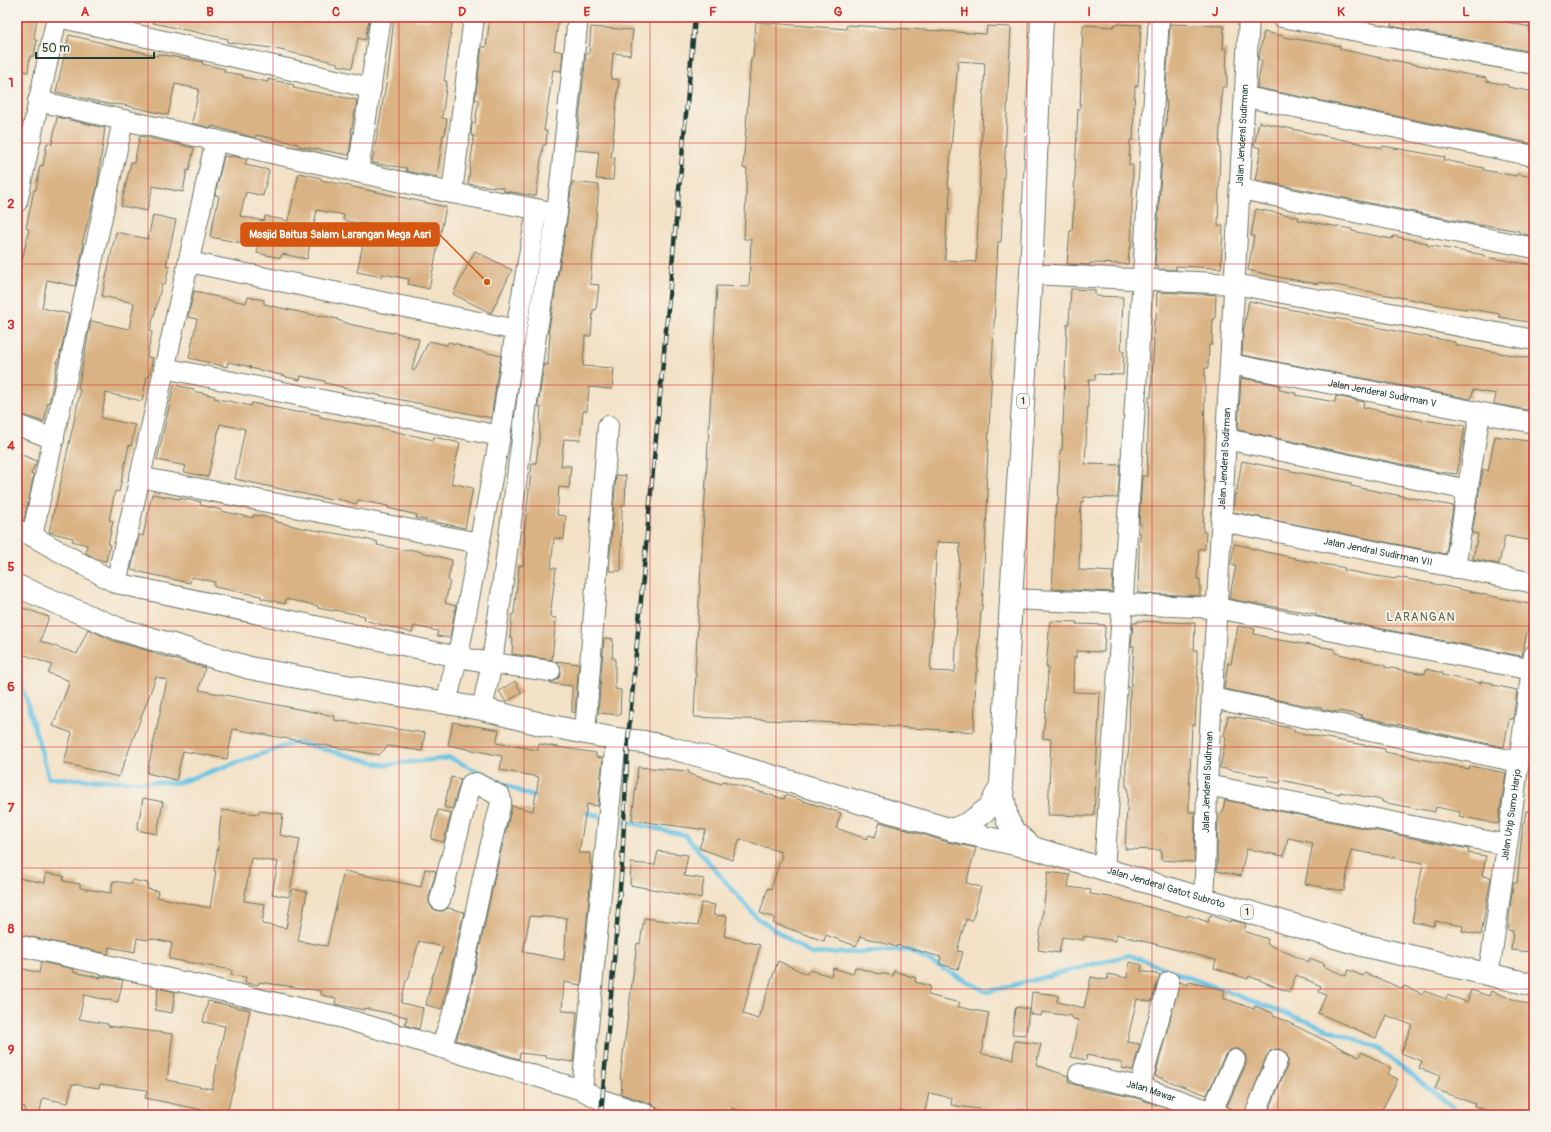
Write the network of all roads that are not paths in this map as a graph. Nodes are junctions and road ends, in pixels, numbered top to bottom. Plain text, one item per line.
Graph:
1 (57, 17) edge
2 (381, 17) edge
3 (474, 17) edge
4 (578, 17) edge
5 (1042, 17) edge
6 (1159, 17) edge
7 (1249, 17) edge
8 (1282, 17) edge
9 (1534, 64) edge
10 (371, 88) junction
11 (1246, 97) junction
12 (38, 101) junction
13 (123, 121) junction
14 (216, 140) junction
15 (1534, 156) edge
16 (358, 172) junction
17 (1240, 188) junction
18 (452, 193) junction
19 (17, 202) edge
20 (537, 210) junction
21 (557, 213) junction
22 (1534, 248) edge
23 (189, 262) junction
24 (1030, 274) junction
25 (1143, 280) junction
26 (1235, 284) junction
27 (516, 330) junction
28 (1534, 340) edge
29 (1230, 364) junction
30 (164, 368) junction
31 (1480, 413) junction
32 (1534, 423) edge
33 (17, 425) edge
34 (608, 426) dead end
35 (500, 436) junction
36 (54, 439) junction
37 (1226, 439) junction
38 (139, 476) junction
39 (1468, 490) junction
40 (486, 503) junction
41 (513, 508) junction
42 (1222, 521) junction
43 (25, 533) edge
44 (479, 543) junction
45 (1455, 568) junction
46 (116, 583) junction
47 (1534, 584) edge
48 (17, 586) edge
49 (1010, 600) junction
50 (1122, 604) junction
51 (1217, 608) junction
52 (458, 657) junction
53 (1533, 662) edge
54 (492, 663) junction
55 (550, 671) dead end
56 (1212, 698) junction
57 (446, 703) junction
58 (482, 709) junction
59 (585, 733) junction
60 (616, 739) junction
61 (1520, 762) junction
62 (1001, 785) junction
63 (1207, 785) junction
64 (952, 830) junction
65 (1507, 844) junction
66 (1033, 848) junction
67 (1104, 869) junction
68 (1204, 899) junction
69 (440, 900) dead end
70 (17, 945) edge
71 (1488, 974) junction
72 (1169, 982) dead end
73 (1534, 985) edge
74 (441, 1047) junction
75 (1235, 1060) dead end
76 (1277, 1060) dead end
77 (1079, 1074) dead end
78 (1140, 1087) junction
79 (582, 1090) junction
80 (1217, 1113) edge
81 (648, 1115) edge
82 (1255, 1115) edge

1 - 10 street
1 - 12 street
2 - 10 street
3 - 18 street
4 - 21 street
5 - 24 main road, 1
6 - 25 street
7 - 11 street, Jalan Jenderal Sudirman
8 - 9 street
10 - 16 street
11 - 15 street
11 - 17 street, Jalan Jenderal Sudirman
12 - 13 street
12 - 19 street
13 - 14 street
13 - 36 street
14 - 16 street
14 - 23 street
16 - 18 street
17 - 22 street
17 - 26 street, Jalan Jenderal Sudirman
18 - 20 street
20 - 21 street
20 - 27 street
21 - 41 street
23 - 27 street
23 - 30 street
24 - 25 street
24 - 49 main road, 1
25 - 26 street
25 - 50 street
26 - 28 street
26 - 29 street, Jalan Jenderal Sudirman
27 - 35 street
29 - 31 street, Jalan Jenderal Sudirman V
29 - 37 street, Jalan Jenderal Sudirman
30 - 35 street
30 - 38 street
31 - 32 street, Jalan Jenderal Sudirman V
31 - 39 street
33 - 36 street
34 - 59 street
35 - 40 street
36 - 43 street
37 - 39 street
37 - 42 street, Jalan Jenderal Sudirman
38 - 44 street
38 - 46 street
39 - 45 street
40 - 41 street
40 - 44 street
41 - 54 street
42 - 45 street, Jalan Jendral Sudirman VII
42 - 51 street, Jalan Jenderal Sudirman
43 - 46 street
44 - 52 street
45 - 47 street, Jalan Jendral Sudirman VII
46 - 52 street
48 - 57 main road
49 - 50 street
49 - 62 main road, 1
50 - 51 street
50 - 67 street
51 - 53 street
51 - 56 street, Jalan Jenderal Sudirman
52 - 54 street
52 - 57 street
53 - 61 street, Jalan Urip Sumo Harjo
54 - 55 street
54 - 58 street
56 - 61 street
56 - 63 street, Jalan Jenderal Sudirman
57 - 58 main road
58 - 59 main road
59 - 60 main road
60 - 64 main road
60 - 79 street
61 - 65 street, Jalan Urip Sumo Harjo
62 - 64 main road
62 - 66 main road, Jalan Jenderal Gatot Subroto / 1
63 - 65 street
63 - 68 street, Jalan Jenderal Sudirman
64 - 66 main road
65 - 71 street, Jalan Urip Sumo Harjo
66 - 67 main road, Jalan Jenderal Gatot Subroto / 1
67 - 68 main road, Jalan Jenderal Gatot Subroto / 1
68 - 71 main road, Jalan Jenderal Gatot Subroto / 1
69 - 74 street
70 - 74 street
71 - 73 main road, Jalan Jenderal Gatot Subroto / 1
72 - 78 street
74 - 79 street
75 - 80 street
76 - 82 street
77 - 78 street, Jalan Mawar
78 - 80 street, Jalan Mawar
79 - 81 street

